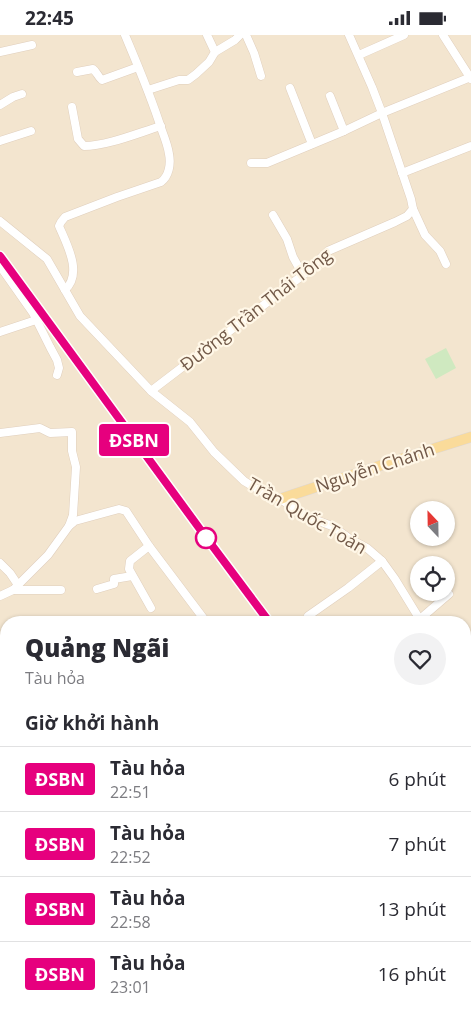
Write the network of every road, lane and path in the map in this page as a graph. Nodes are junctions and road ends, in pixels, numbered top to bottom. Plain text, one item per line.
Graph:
1 (125, 35) edge
2 (207, 35) edge
3 (240, 35) edge
4 (246, 35) edge
5 (349, 35) edge
6 (404, 35) edge
7 (442, 35) edge
8 (32, 45) dead end
9 (0, 52) edge
10 (215, 52) junction
11 (359, 55) junction
12 (138, 67) junction
13 (77, 72) dead end
14 (261, 75) dead end
15 (471, 77) edge
16 (290, 88) dead end
17 (148, 90) junction
18 (22, 94) dead end
19 (330, 97) dead end
20 (0, 105) edge
21 (72, 107) dead end
22 (382, 113) junction
23 (161, 126) junction
24 (31, 131) dead end
25 (344, 131) junction
26 (0, 141) edge
27 (312, 144) junction
28 (471, 146) edge
29 (251, 163) dead end
30 (402, 173) junction
31 (413, 209) junction
32 (274, 215) dead end
33 (0, 221) edge
34 (446, 264) dead end
35 (0, 266) edge
36 (303, 275) junction
37 (65, 290) junction
38 (36, 320) junction
39 (0, 332) edge
40 (57, 375) dead end
41 (151, 391) junction
42 (0, 433) edge
43 (471, 437) edge
44 (280, 499) junction
45 (69, 526) junction
46 (149, 546) junction
47 (382, 561) junction
48 (0, 563) edge
49 (132, 576) junction
50 (16, 587) junction
51 (97, 589) dead end
52 (61, 590) dead end
53 (0, 595) edge
54 (441, 601) edge
55 (151, 608) dead end
56 (202, 616) edge
57 (308, 616) dead end
58 (418, 616) edge
59 (426, 616) edge

1 - 12 street
2 - 10 street
3 - 10 street
4 - 14 street
5 - 11 street
6 - 11 street
7 - 15 street
8 - 9 street
10 - 17 street
11 - 22 street
12 - 13 street
12 - 17 street
15 - 22 street
16 - 27 street
17 - 23 street
18 - 20 street
19 - 25 street
21 - 23 street
22 - 25 street
22 - 30 street
23 - 37 street
24 - 26 street
25 - 27 street
27 - 29 street
28 - 30 street
30 - 31 street
31 - 34 street
31 - 36 street, Đường Trần Thái Tông
32 - 36 street
33 - 37 street, Trần Quốc Toản
35 - 38 street
36 - 41 street, Đường Trần Thái Tông
37 - 41 street, Trần Quốc Toản
38 - 39 street
38 - 40 street
41 - 44 street, Trần Quốc Toản
42 - 45 street
43 - 44 main road, Nguyễn Chánh
44 - 47 street, Trần Quốc Toản
45 - 46 street
45 - 50 street
46 - 49 street
46 - 56 street
47 - 57 street
47 - 58 street, Trần Quốc Toản
48 - 50 street
49 - 51 street
49 - 55 street
50 - 52 street
50 - 53 street
54 - 59 street

